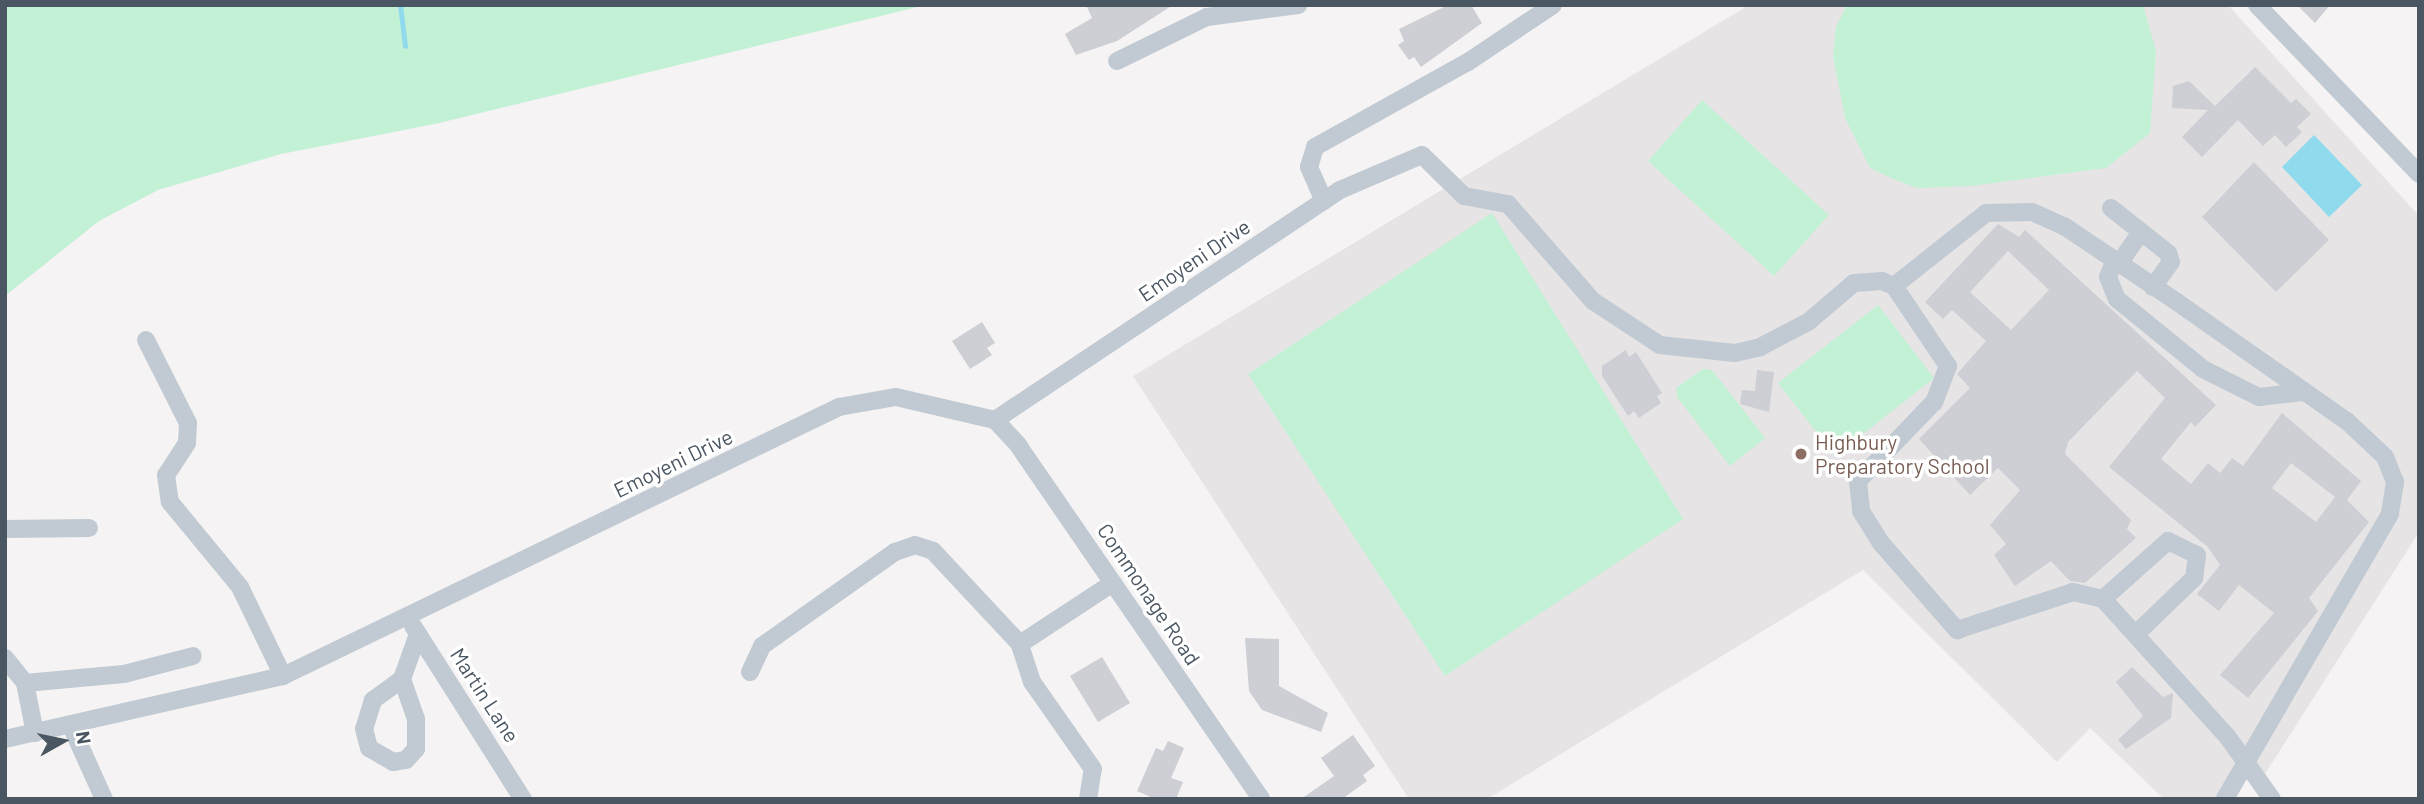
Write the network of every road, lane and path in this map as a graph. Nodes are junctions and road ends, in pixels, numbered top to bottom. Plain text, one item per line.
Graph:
1 (1298, 5) edge
2 (1553, 5) edge
3 (2257, 5) edge
4 (1117, 61) dead end
5 (2419, 174) edge
6 (1324, 201) junction
7 (2111, 208) dead end
8 (2141, 232) junction
9 (2116, 263) junction
10 (1894, 286) junction
11 (2153, 287) junction
12 (146, 341) dead end
13 (2303, 392) junction
14 (995, 419) junction
15 (89, 528) dead end
16 (5, 529) edge
17 (1113, 583) junction
18 (2103, 599) junction
19 (408, 617) junction
20 (418, 634) junction
21 (2136, 634) junction
22 (1020, 644) junction
23 (193, 656) dead end
24 (5, 658) edge
25 (750, 672) dead end
26 (283, 676) junction
27 (402, 679) dead end
28 (26, 683) junction
29 (71, 726) junction
30 (35, 733) junction
31 (5, 739) edge
32 (2244, 766) junction
33 (104, 799) edge
34 (523, 799) edge
35 (1088, 799) edge
36 (1261, 799) edge
37 (2225, 799) edge
38 (2272, 799) edge

1 - 4 street
2 - 6 street
3 - 5 street
6 - 10 street, Emoyeni Drive
6 - 14 street, Emoyeni Drive
7 - 8 street
8 - 9 street
8 - 11 street
9 - 10 street
9 - 11 street
9 - 13 street
10 - 18 street
11 - 13 street
12 - 26 street
13 - 32 street
14 - 17 street, Commonage Road
14 - 19 street, Emoyeni Drive
15 - 16 street
17 - 22 street
17 - 36 street, Commonage Road
18 - 21 street
18 - 21 street
19 - 20 street, Martin Lane
19 - 26 street, Emoyeni Drive
20 - 27 street
20 - 34 street, Martin Lane
21 - 32 street
22 - 25 street
22 - 35 street
23 - 28 street
24 - 28 street
26 - 29 street, Emoyeni Drive
28 - 30 street
29 - 30 street, Emoyeni Drive
29 - 33 street
30 - 31 street, Emoyeni Drive
32 - 37 street
32 - 38 street

